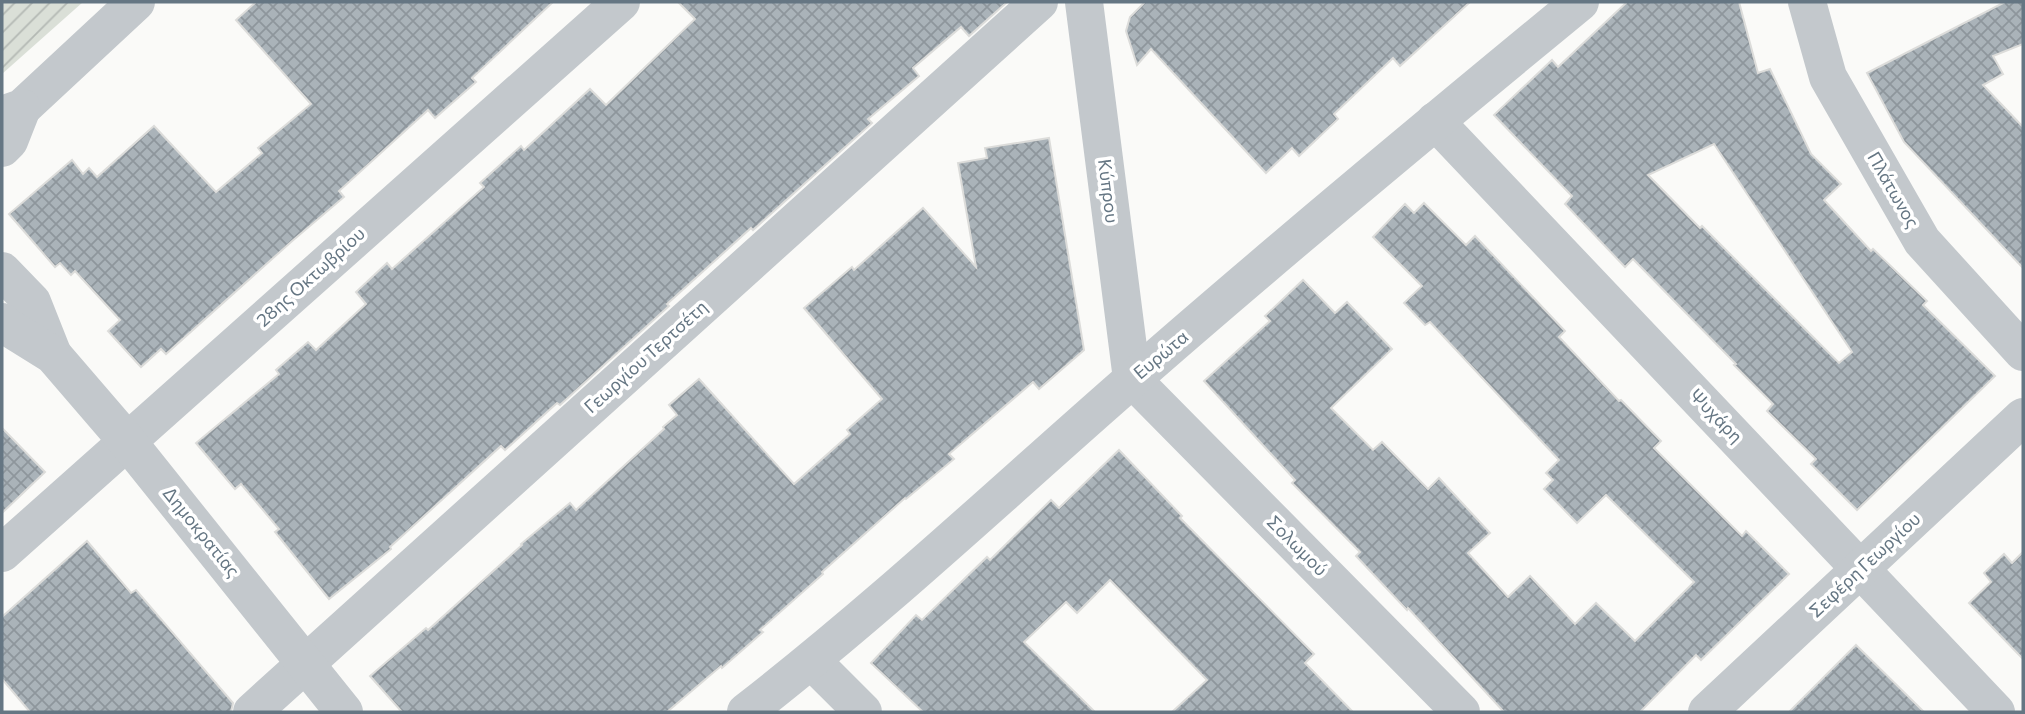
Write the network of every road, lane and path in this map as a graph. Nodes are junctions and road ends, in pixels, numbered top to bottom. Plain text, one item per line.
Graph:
1 (136, 2) edge
2 (621, 2) edge
3 (1039, 2) edge
4 (1084, 2) edge
5 (1580, 2) edge
6 (1807, 2) edge
7 (12, 111) edge
8 (1434, 121) junction
9 (2, 148) edge
10 (2, 271) edge
11 (2, 322) edge
12 (2023, 352) edge
13 (53, 355) junction
14 (1132, 379) junction
15 (2023, 417) edge
16 (127, 440) junction
17 (2, 553) edge
18 (1861, 569) junction
19 (812, 661) junction
20 (306, 664) junction
21 (252, 712) edge
22 (344, 712) edge
23 (746, 712) edge
24 (863, 712) edge
25 (1461, 712) edge
26 (1707, 712) edge
27 (1996, 712) edge

1 - 7 street
2 - 16 street, 28ης Οκτωβρίου
3 - 20 street, Γεωργίου Τερτσέτη
4 - 14 street, Κύπρου
5 - 8 street, Ευρώτα
6 - 12 street, Πλάτωνος
7 - 9 street
8 - 14 street, Ευρώτα
8 - 18 street, Ψυχάρη
10 - 13 street, Δημοκρατίας
11 - 13 street, Δημοκρατίας
13 - 16 street, Δημοκρατίας
14 - 19 street, Ευρώτα
14 - 25 street, Σολωμού
15 - 18 street, Σεφέρη Γεωργίου
16 - 17 street, 28ης Οκτωβρίου
16 - 20 street, Δημοκρατίας
18 - 26 street, Σεφέρη Γεωργίου
18 - 27 street, Ψυχάρη
19 - 23 street, Ευρώτα
19 - 24 street
20 - 21 street, Γεωργίου Τερτσέτη
20 - 22 street, Δημοκρατίας

